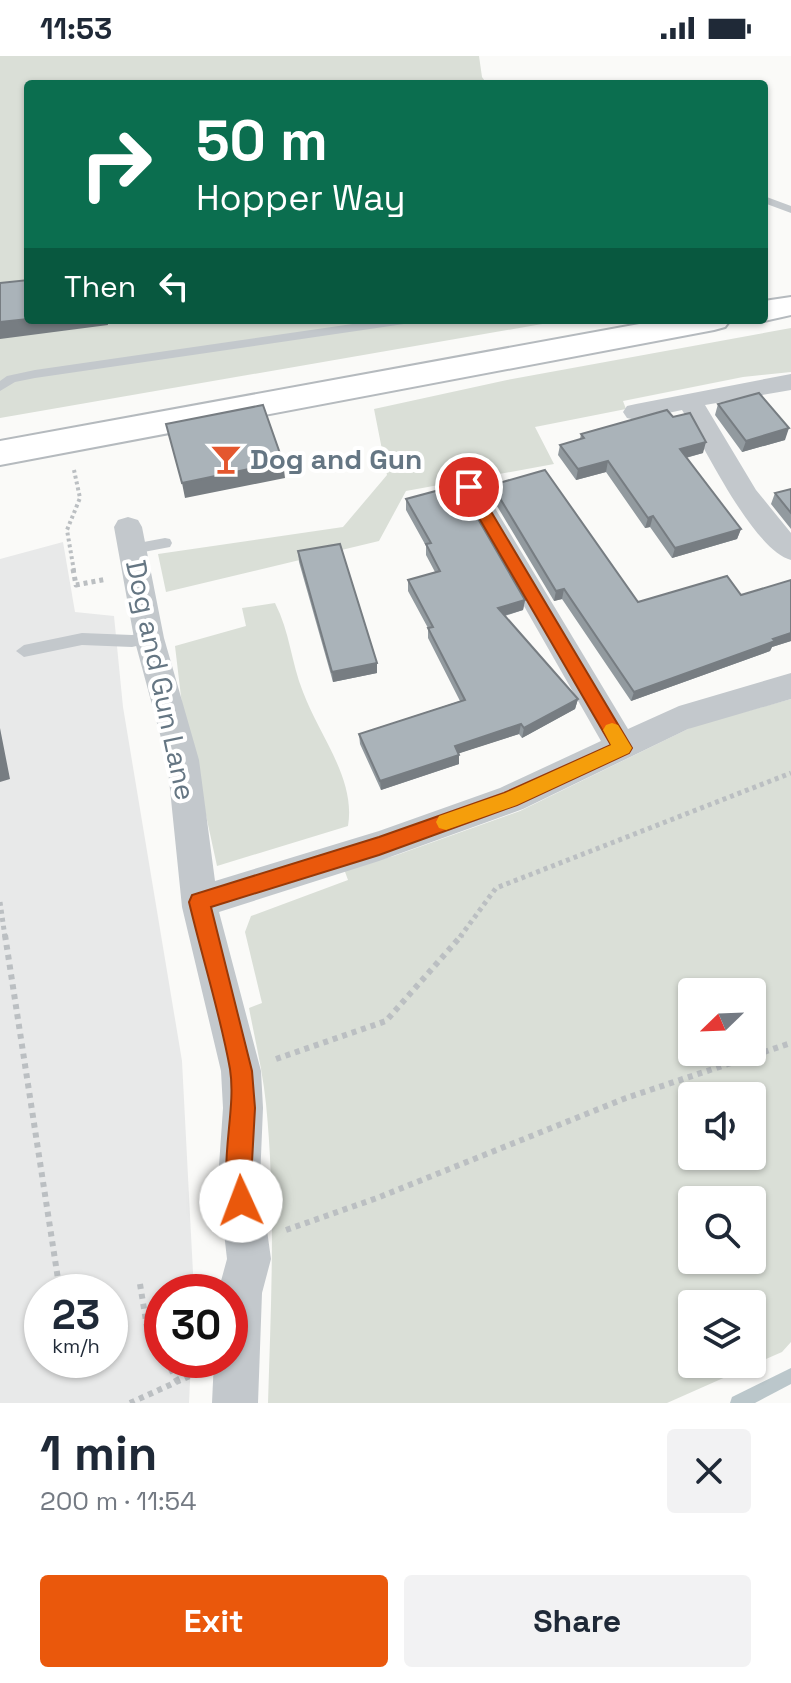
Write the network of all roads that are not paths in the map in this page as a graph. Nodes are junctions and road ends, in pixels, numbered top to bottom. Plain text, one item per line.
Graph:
1 (768, 201) edge
2 (791, 210) edge
3 (791, 306) edge
4 (768, 310) edge
5 (377, 324) edge
6 (693, 324) edge
7 (791, 382) edge
8 (0, 387) edge
9 (689, 400) junction
10 (636, 412) dead end
11 (0, 453) edge
12 (469, 487) dead end
13 (141, 548) road end
14 (791, 550) edge
15 (149, 638) junction
16 (24, 651) dead end
17 (791, 686) edge
18 (622, 748) junction
19 (199, 902) junction
20 (235, 1403) edge

1 - 2 lane
3 - 4 main road
5 - 8 lane
6 - 11 main road
7 - 9 street
9 - 10 street
9 - 14 street
12 - 18 street
13 - 15 street, Dog and Gun Lane
15 - 16 lane
15 - 19 street, Dog and Gun Lane
17 - 18 street
18 - 19 street
19 - 20 street, Dog and Gun Lane

